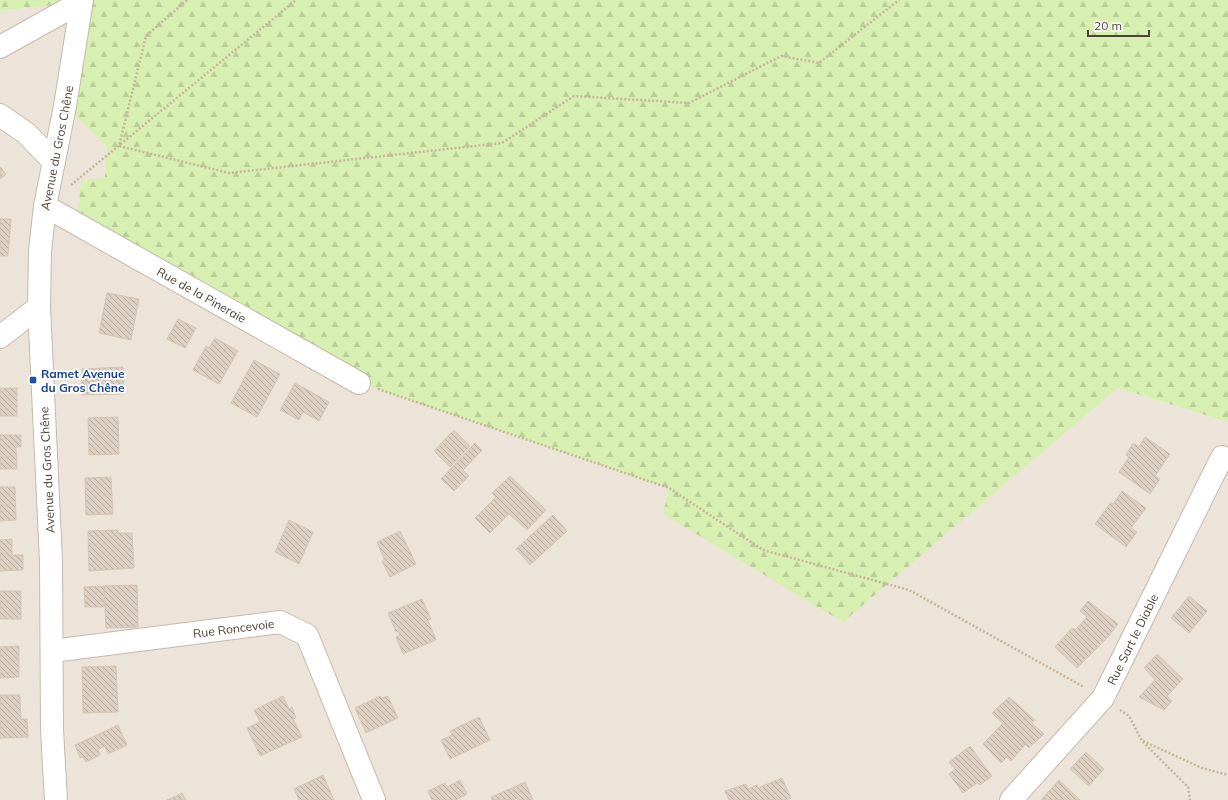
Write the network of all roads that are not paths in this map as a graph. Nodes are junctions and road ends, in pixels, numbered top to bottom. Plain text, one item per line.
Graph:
1 (82, 1) edge
2 (0, 47) edge
3 (0, 115) edge
4 (54, 162) junction
5 (45, 206) junction
6 (39, 307) junction
7 (0, 337) edge
8 (359, 383) road end
9 (1222, 457) dead end
10 (52, 651) junction
11 (56, 800) edge
12 (374, 800) edge
13 (1011, 800) edge

1 - 2 street
1 - 4 street, Avenue du Gros Chêne
3 - 4 street
4 - 5 street, Avenue du Gros Chêne
5 - 6 street, Avenue du Gros Chêne
5 - 8 street, Rue de la Pineraie
6 - 7 street
6 - 10 street, Avenue du Gros Chêne
9 - 13 street, Rue Sart le Diable
10 - 11 street, Avenue du Gros Chêne
10 - 12 street, Rue Roncevoie

